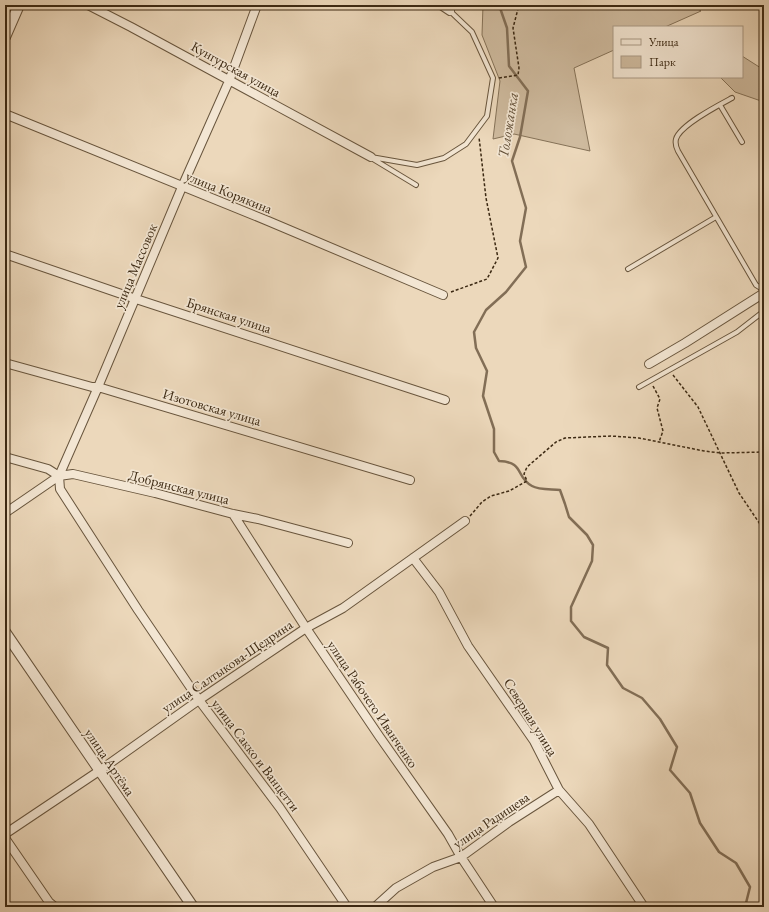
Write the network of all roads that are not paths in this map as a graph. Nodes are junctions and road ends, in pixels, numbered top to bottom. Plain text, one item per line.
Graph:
1 (19, 5) edge
2 (88, 5) edge
3 (257, 5) edge
4 (441, 5) edge
5 (450, 10) joint
6 (5, 37) edge
7 (229, 81) junction
8 (732, 98) dead end
9 (720, 105) junction
10 (5, 114) edge
11 (742, 142) dead end
12 (370, 157) junction
13 (416, 185) dead end
14 (182, 187) junction
15 (716, 217) junction
16 (5, 254) edge
17 (628, 269) dead end
18 (764, 291) edge
19 (443, 295) road end
20 (136, 299) junction
21 (764, 311) edge
22 (5, 363) edge
23 (649, 364) dead end
24 (98, 387) junction
25 (640, 387) dead end
26 (445, 400) dead end
27 (5, 458) edge
28 (59, 476) junction
29 (410, 480) dead end
30 (5, 513) edge
31 (233, 514) junction
32 (465, 521) road end
33 (348, 542) dead end
34 (413, 558) junction
35 (306, 628) junction
36 (5, 632) edge
37 (199, 700) junction
38 (99, 771) junction
39 (559, 790) junction
40 (5, 834) edge
41 (5, 838) edge
42 (461, 857) junction
43 (55, 907) edge
44 (193, 907) edge
45 (347, 907) edge
46 (375, 907) edge
47 (494, 907) edge
48 (644, 907) edge

1 - 6 street
2 - 7 street, Кунгурская улица
3 - 7 street, улица Массовок
4 - 5 street
5 - 12 lane
7 - 12 street, Кунгурская улица
7 - 14 street, улица Массовок
8 - 9 lane
9 - 11 lane
9 - 15 lane
10 - 14 street, улица Корякина
12 - 13 lane
14 - 19 street, улица Корякина
14 - 20 street, улица Массовок
15 - 17 lane
15 - 18 lane
16 - 20 street, Брянская улица
18 - 23 street
20 - 24 street, улица Массовок
20 - 26 street, Брянская улица
21 - 25 lane
22 - 24 street, Изотовская улица
24 - 28 street, улица Массовок
24 - 29 street, Изотовская улица
27 - 28 street, Добрянская улица
28 - 30 street
28 - 31 street, Добрянская улица
28 - 37 street, улица Сакко и Ванцетти
31 - 33 street, Добрянская улица
31 - 35 street, улица Рабочего Иванченко
32 - 34 street, улица Салтыкова-Щедрина
34 - 35 street, улица Салтыкова-Щедрина
34 - 39 street, Северная улица
35 - 37 street, улица Салтыкова-Щедрина
35 - 42 street, улица Рабочего Иванченко
36 - 38 street, улица Артёма
37 - 38 street, улица Салтыкова-Щедрина
37 - 45 street, улица Сакко и Ванцетти
38 - 40 street, улица Салтыкова-Щедрина
38 - 44 street, улица Артёма
39 - 42 street, улица Радищева
39 - 48 street, Северная улица
41 - 43 street
42 - 46 street, улица Радищева
42 - 47 street, улица Рабочего Иванченко

